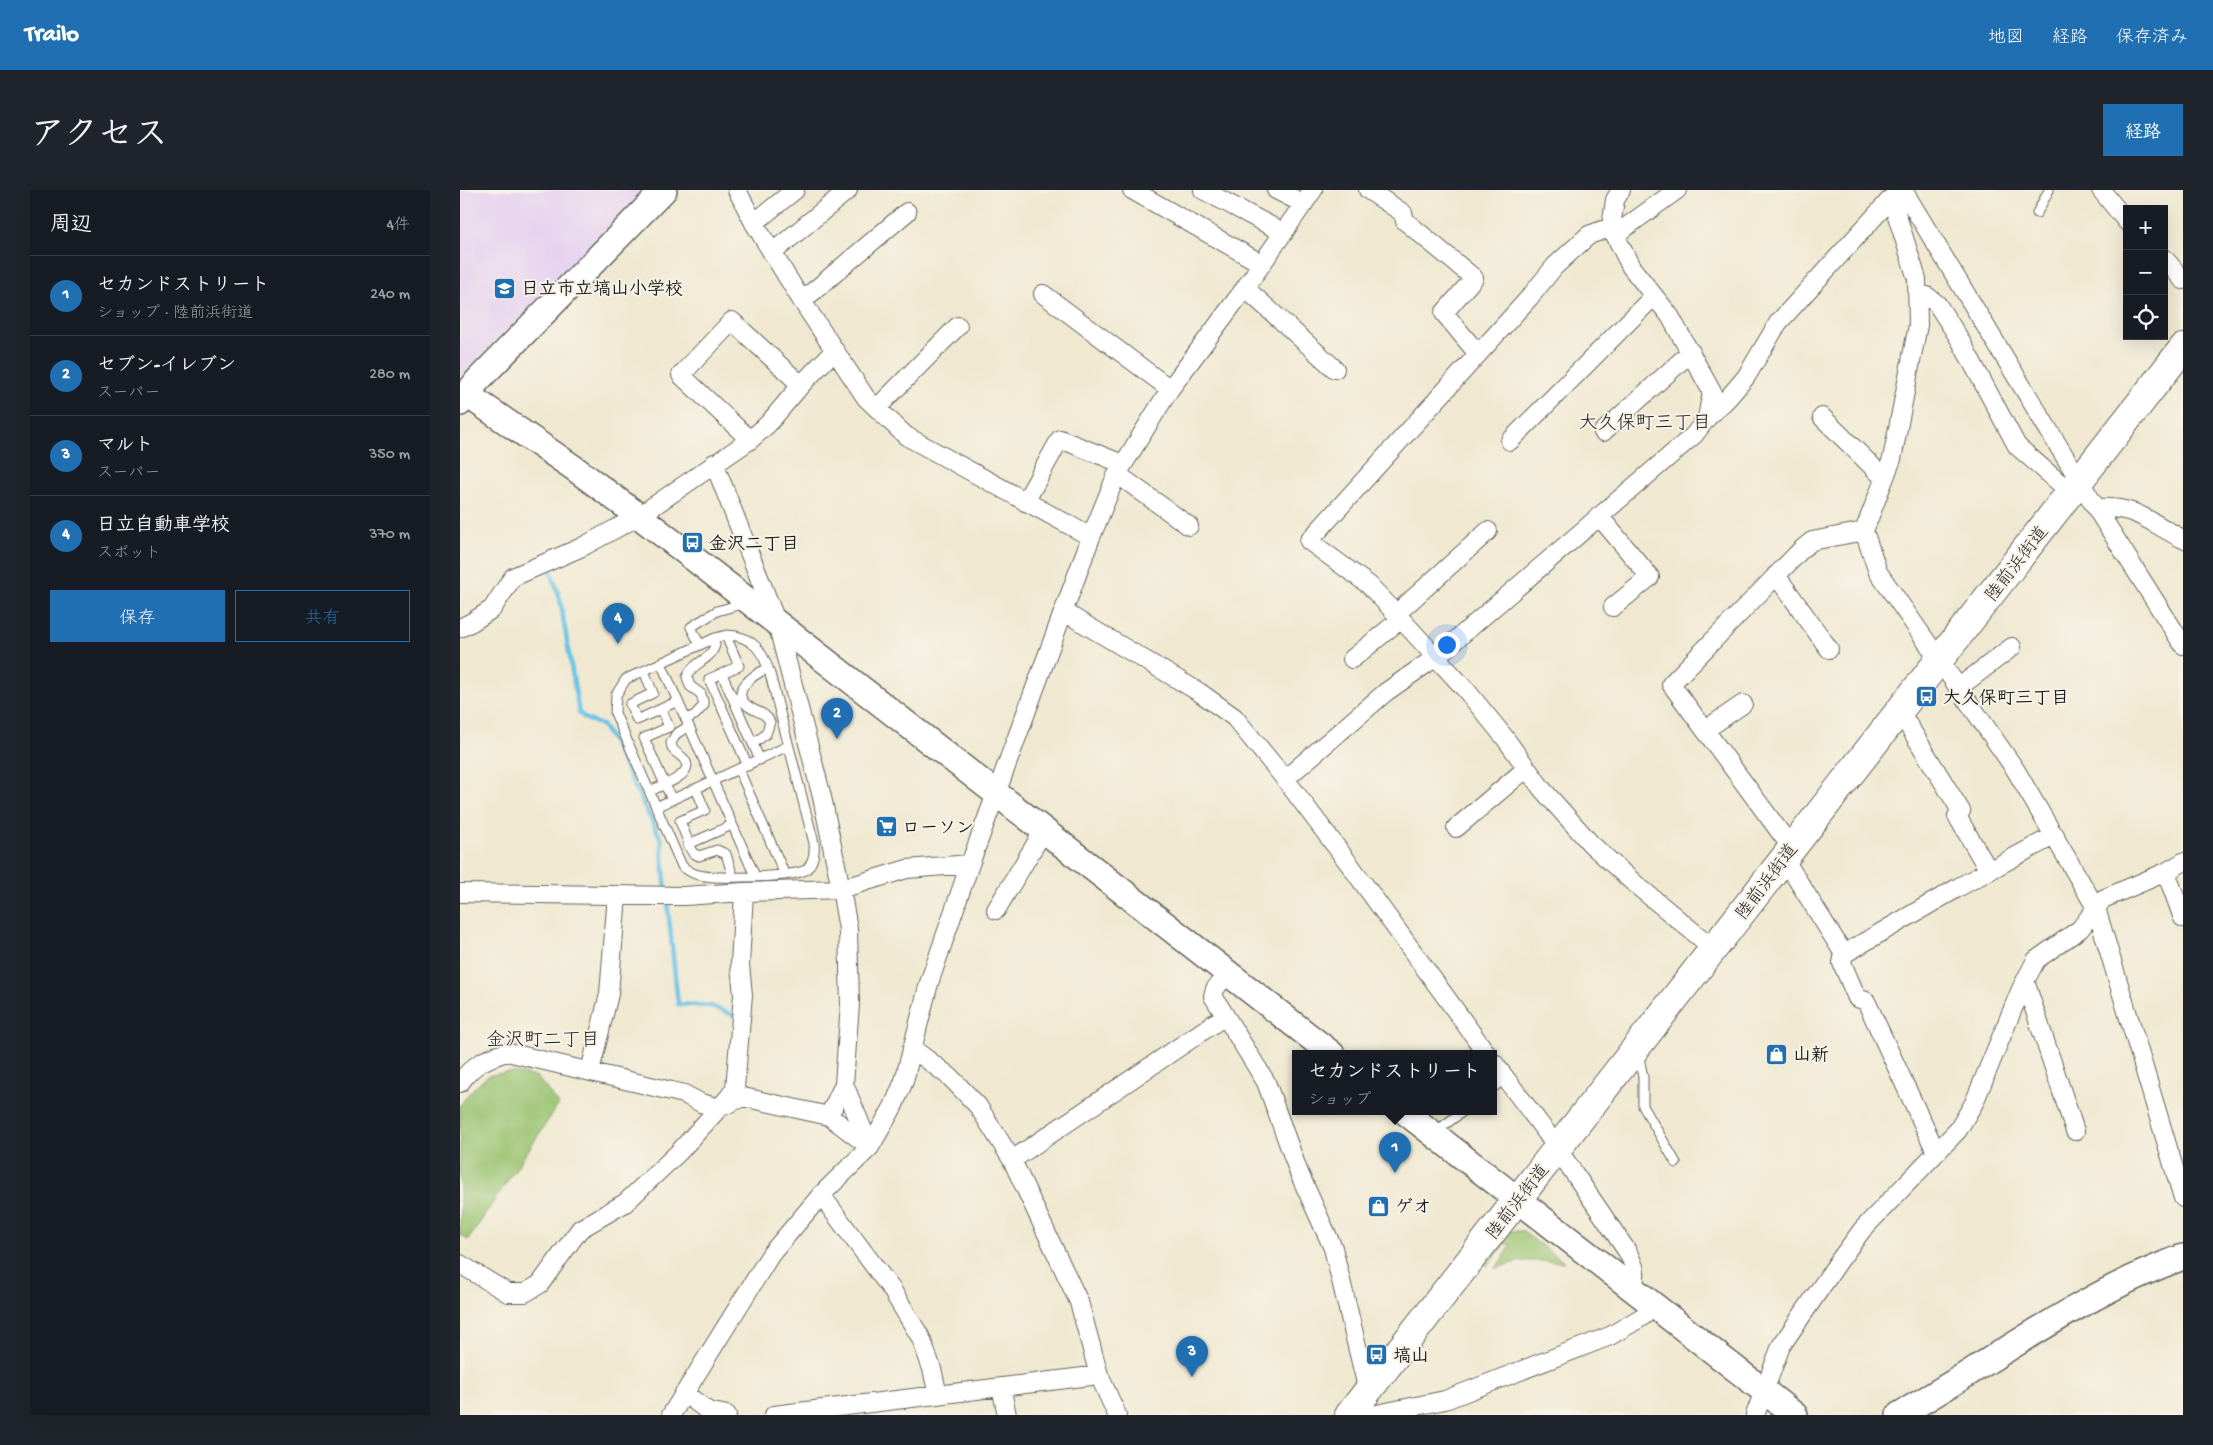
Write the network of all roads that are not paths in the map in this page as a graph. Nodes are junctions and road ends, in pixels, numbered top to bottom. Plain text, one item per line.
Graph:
1 (664, 190) edge
2 (737, 190) edge
3 (796, 190) edge
4 (848, 190) edge
5 (1132, 190) edge
6 (1203, 190) edge
7 (1276, 190) edge
8 (1368, 190) edge
9 (1621, 190) edge
10 (1677, 190) edge
11 (1900, 190) edge
12 (2049, 190) edge
13 (2101, 190) edge
14 (1309, 197) edge
15 (907, 212) dead end
16 (2037, 212) dead end
17 (2123, 217) edge
18 (754, 223) junction
19 (1613, 231) junction
20 (1284, 232) junction
21 (772, 253) junction
22 (2168, 263) edge
23 (1262, 264) junction
24 (2183, 280) edge
25 (1244, 288) junction
26 (1917, 292) junction
27 (1042, 294) dead end
28 (1654, 296) junction
29 (802, 301) junction
30 (958, 326) dead end
31 (2183, 348) edge
32 (834, 351) junction
33 (1691, 352) junction
34 (1478, 354) junction
35 (1335, 370) dead end
36 (801, 385) junction
37 (1170, 389) junction
38 (462, 396) edge
39 (876, 408) junction
40 (1822, 417) dead end
41 (1707, 418) junction
42 (1603, 432) dead end
43 (750, 440) junction
44 (1510, 441) dead end
45 (714, 463) junction
46 (1120, 469) junction
47 (1884, 478) junction
48 (2076, 486) junction
49 (1025, 502) junction
50 (2096, 508) junction
51 (639, 516) junction
52 (1599, 516) junction
53 (1189, 526) dead end
54 (1488, 531) dead end
55 (1864, 531) junction
56 (1090, 537) junction
57 (2183, 539) edge
58 (1776, 576) junction
59 (743, 596) junction
60 (1613, 607) dead end
61 (1064, 612) junction
62 (1399, 616) junction
63 (777, 622) junction
64 (460, 628) edge
65 (726, 636) junction
66 (713, 640) junction
67 (700, 645) junction
68 (2183, 645) edge
69 (2012, 647) dead end
70 (1829, 649) dead end
71 (1436, 657) junction
72 (1352, 659) dead end
73 (1940, 660) junction
74 (661, 663) junction
75 (768, 668) junction
76 (644, 671) junction
77 (722, 674) junction
78 (1958, 688) junction
79 (678, 701) junction
80 (1743, 704) dead end
81 (661, 709) junction
82 (1899, 710) junction
83 (637, 720) junction
84 (688, 723) junction
85 (621, 727) junction
86 (1705, 730) junction
87 (752, 744) junction
88 (788, 746) junction
89 (651, 753) junction
90 (636, 760) junction
91 (760, 760) junction
92 (748, 766) junction
93 (1527, 768) junction
94 (739, 770) junction
95 (1285, 779) junction
96 (714, 782) junction
97 (665, 784) junction
98 (696, 789) junction
99 (649, 791) junction
100 (997, 794) junction
101 (672, 800) junction
102 (656, 807) junction
103 (732, 825) junction
104 (1456, 828) dead end
105 (1044, 830) junction
106 (2055, 835) junction
107 (689, 845) junction
108 (675, 850) junction
109 (1787, 852) junction
110 (2183, 862) edge
111 (970, 864) junction
112 (1989, 871) junction
113 (2166, 872) junction
114 (785, 875) junction
115 (733, 876) junction
116 (755, 876) junction
117 (841, 889) junction
118 (744, 892) junction
119 (460, 893) edge
120 (617, 895) junction
121 (2096, 908) junction
122 (996, 910) dead end
123 (2183, 918) edge
124 (1714, 949) junction
125 (1844, 954) junction
126 (1228, 972) junction
127 (2025, 981) junction
128 (1224, 1016) junction
129 (912, 1048) junction
130 (1636, 1048) junction
131 (1327, 1050) edge
132 (1484, 1050) edge
133 (590, 1071) junction
134 (460, 1083) edge
135 (1500, 1083) edge
136 (844, 1084) junction
137 (719, 1108) junction
138 (1409, 1115) edge
139 (1458, 1115) edge
140 (828, 1116) junction
141 (2075, 1131) dead end
142 (1433, 1134) junction
143 (870, 1147) junction
144 (1557, 1148) junction
145 (1936, 1152) junction
146 (1012, 1160) junction
147 (1676, 1163) dead end
148 (821, 1195) junction
149 (2183, 1198) edge
150 (1517, 1201) junction
151 (2183, 1257) edge
152 (460, 1264) edge
153 (1633, 1287) junction
154 (1656, 1305) junction
155 (1098, 1375) junction
156 (1001, 1387) junction
157 (1763, 1390) junction
158 (684, 1393) junction
159 (938, 1395) junction
160 (1370, 1403) edge
161 (671, 1415) edge
162 (727, 1415) edge
163 (774, 1415) edge
164 (1007, 1415) edge
165 (1117, 1415) edge
166 (1349, 1415) edge
167 (1755, 1415) edge
168 (1795, 1415) edge
169 (1899, 1415) edge

1 - 38 street
2 - 18 street
3 - 18 street
4 - 21 street
5 - 23 street
6 - 20 street
7 - 14 street
8 - 34 street
9 - 19 street
10 - 19 street
11 - 26 street
11 - 41 street
11 - 48 street
12 - 16 lane
13 - 17 street
14 - 20 street
15 - 29 street
18 - 21 street
19 - 28 street
19 - 34 street
20 - 23 street
21 - 29 street
22 - 24 street
23 - 25 street
25 - 35 street
25 - 37 street
26 - 47 street
26 - 48 street
27 - 37 street
28 - 33 street
28 - 44 street
29 - 32 street
30 - 39 street
31 - 48 highway, 陸前浜街道
32 - 36 street
32 - 39 street
33 - 41 street
33 - 42 street
34 - 62 street
36 - 43 street
36 - 43 street
37 - 46 street
38 - 51 street
39 - 49 street
40 - 47 street
41 - 52 street
43 - 45 street
45 - 51 street
45 - 63 street
46 - 49 street
46 - 53 street
46 - 56 street
47 - 55 street
48 - 50 street
48 - 73 highway, 陸前浜街道
49 - 56 street
50 - 57 street
50 - 68 street
51 - 59 street
51 - 64 street
52 - 60 street
52 - 71 street
54 - 62 street
55 - 58 street
55 - 73 street
56 - 61 street
58 - 70 street
58 - 86 street
59 - 63 street
59 - 67 lane
61 - 95 street
61 - 100 street
62 - 71 street
62 - 72 street
63 - 100 street
63 - 117 street
65 - 66 lane
65 - 75 lane
65 - 77 lane
66 - 67 lane
66 - 84 lane
67 - 74 lane
69 - 78 street
71 - 93 street
71 - 95 street
73 - 78 street
73 - 82 highway, 陸前浜街道
74 - 76 lane
74 - 79 lane
75 - 87 lane
75 - 88 lane
76 - 83 lane
76 - 85 lane
77 - 87 lane
77 - 92 lane
78 - 106 street
79 - 81 lane
79 - 84 lane
80 - 86 street
81 - 83 lane
81 - 89 lane
82 - 109 highway, 陸前浜街道
82 - 112 street
83 - 85 lane
84 - 96 lane
84 - 97 lane
85 - 90 lane
86 - 109 street
87 - 91 lane
88 - 91 lane
88 - 114 lane
89 - 90 lane
89 - 97 lane
90 - 99 lane
91 - 92 lane
92 - 94 lane
93 - 104 street
93 - 124 street
94 - 96 lane
94 - 114 lane
95 - 132 street
96 - 98 lane
96 - 103 lane
97 - 99 lane
97 - 101 lane
98 - 101 lane
98 - 107 lane
99 - 102 lane
100 - 105 street
100 - 111 street
101 - 102 lane
102 - 108 lane
103 - 107 lane
103 - 116 lane
105 - 122 street
105 - 126 street
106 - 112 street
106 - 121 street
107 - 108 lane
107 - 115 lane
108 - 115 lane
109 - 124 highway, 陸前浜街道
109 - 125 street
110 - 113 street
111 - 117 street
111 - 129 street
112 - 125 street
113 - 121 street
113 - 123 street
114 - 116 lane
115 - 116 lane
117 - 118 street
117 - 136 street
118 - 120 street
118 - 137 street
119 - 120 street
120 - 133 street
121 - 127 street
121 - 149 street
124 - 130 highway, 陸前浜街道
125 - 145 street
126 - 128 street
126 - 131 street
127 - 141 street
127 - 145 street
128 - 146 street
128 - 160 street
129 - 143 street
129 - 146 street
130 - 144 highway, 陸前浜街道
130 - 147 lane
133 - 134 street
133 - 137 street
135 - 144 street
136 - 140 street
136 - 143 street
137 - 140 street
137 - 152 street
138 - 142 street
139 - 142 lane
140 - 143 street
142 - 150 street
143 - 148 street
144 - 150 highway, 陸前浜街道
144 - 153 street
145 - 157 street
146 - 155 street
148 - 158 street
148 - 159 street
150 - 153 street
150 - 160 highway, 陸前浜街道
151 - 169 street
153 - 154 street
154 - 157 street
154 - 160 street
155 - 156 street
155 - 165 street
156 - 159 street
156 - 164 street
157 - 167 street
157 - 168 street
158 - 161 street
158 - 162 street
159 - 163 street
160 - 166 highway, 陸前浜街道

